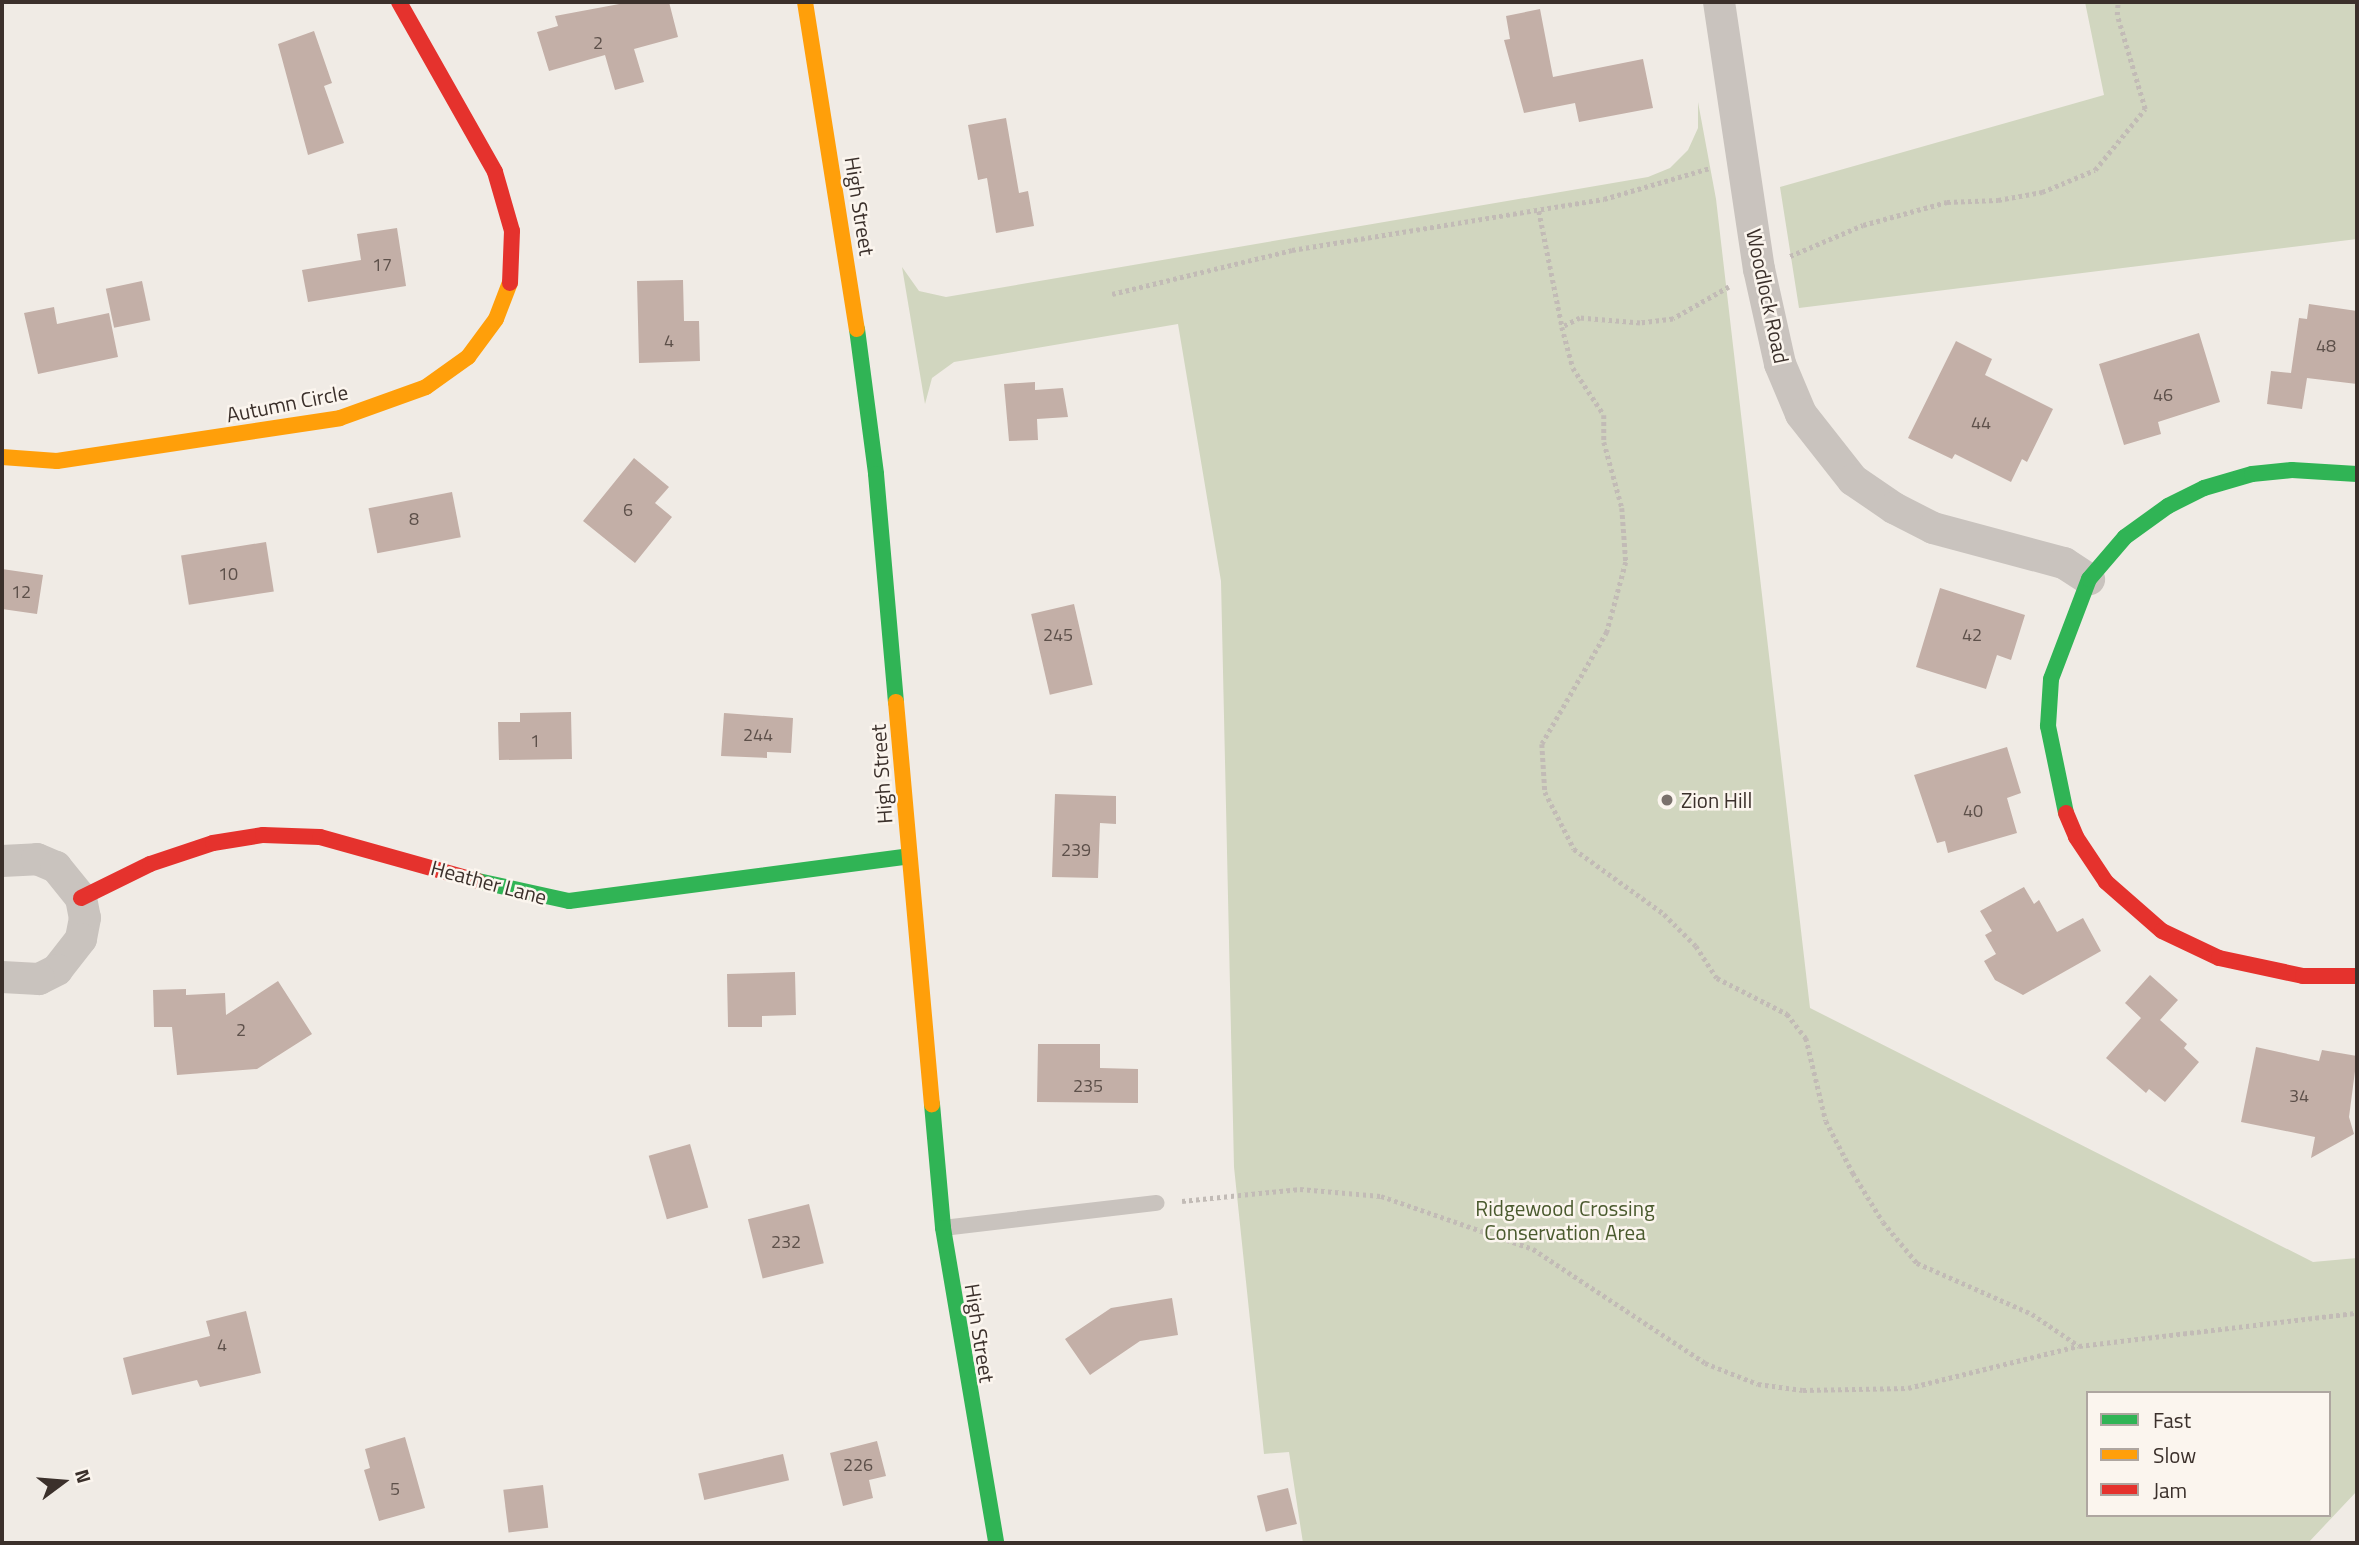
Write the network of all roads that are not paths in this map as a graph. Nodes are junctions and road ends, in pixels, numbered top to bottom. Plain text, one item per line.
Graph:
1 (399, 2) edge
2 (805, 2) edge
3 (1719, 2) edge
4 (2, 457) edge
5 (2357, 474) edge
6 (2089, 579) junction
7 (909, 856) junction
8 (2, 861) edge
9 (81, 898) junction
10 (2357, 976) edge
11 (2, 977) edge
12 (1157, 1203) road end
13 (943, 1228) junction
14 (996, 1543) edge

1 - 4 street, Autumn Circle
2 - 7 street, High Street
3 - 6 street, Woodlock Road
5 - 6 street
6 - 10 street
7 - 9 street, Heather Lane
7 - 13 street, High Street
8 - 9 street
9 - 11 street
12 - 13 lane
13 - 14 street, High Street

